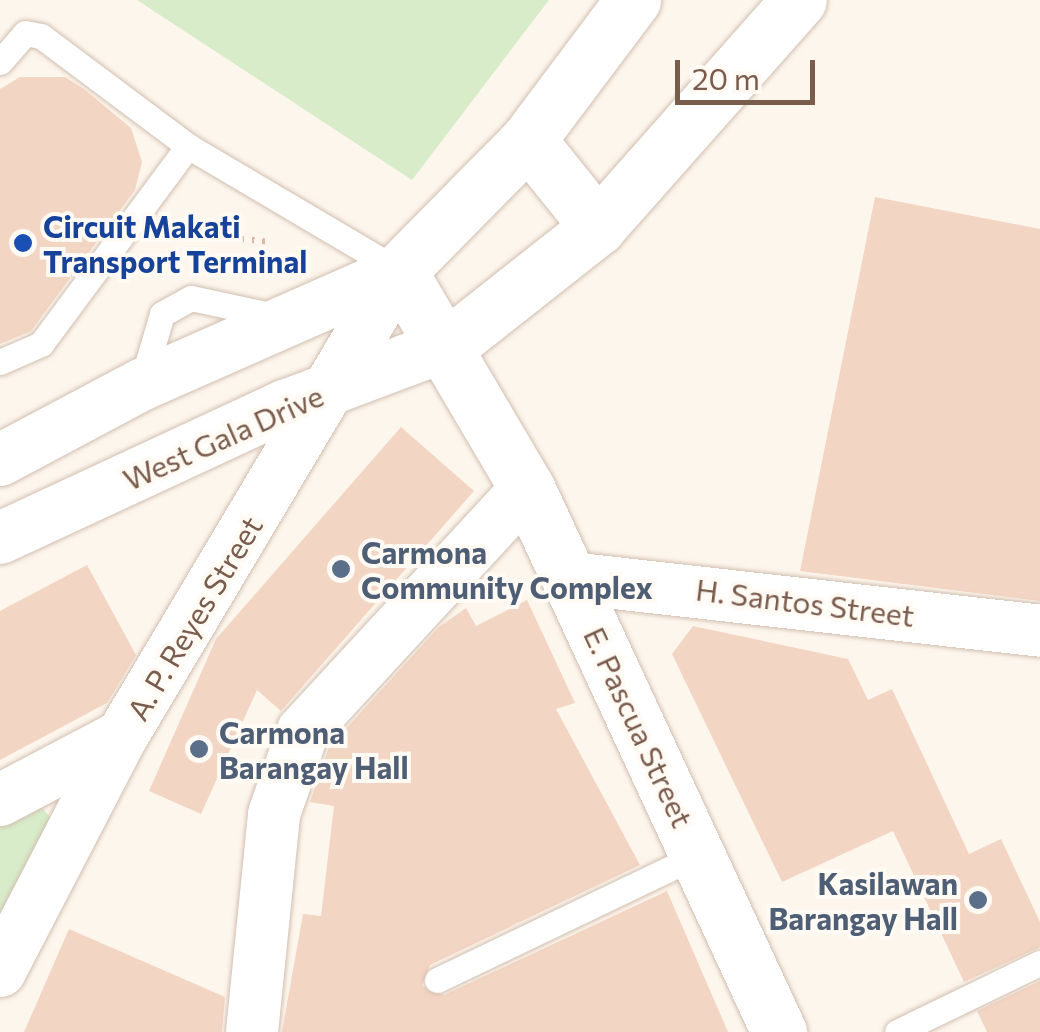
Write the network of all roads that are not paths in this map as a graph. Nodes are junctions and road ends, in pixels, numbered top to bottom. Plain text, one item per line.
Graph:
1 (633, 0) edge
2 (777, 9) edge
3 (0, 62) edge
4 (528, 140) junction
5 (188, 146) junction
6 (598, 227) junction
7 (399, 271) junction
8 (450, 344) junction
9 (0, 362) edge
10 (332, 388) junction
11 (0, 460) edge
12 (534, 502) junction
13 (0, 538) edge
14 (570, 578) junction
15 (1040, 631) edge
16 (122, 736) junction
17 (0, 800) edge
18 (698, 855) junction
19 (1040, 963) edge
20 (0, 971) edge
21 (437, 980) dead end
22 (252, 1032) edge
23 (779, 1032) edge
24 (898, 1032) edge

1 - 4 street
2 - 6 street
3 - 5 lane
4 - 6 street
4 - 7 street
5 - 7 lane
5 - 9 lane
6 - 8 street
7 - 8 street, E. Pascua Street
7 - 10 street, A. P. Reyes Street
7 - 11 street
8 - 10 street, West Gala Drive
8 - 12 street, E. Pascua Street
10 - 13 street, West Gala Drive
10 - 16 street, A. P. Reyes Street
12 - 14 street, E. Pascua Street
12 - 22 street
14 - 15 street, H. Santos Street
14 - 18 street, E. Pascua Street
16 - 17 street
16 - 20 street, A. P. Reyes Street
18 - 21 lane
18 - 23 street, E. Pascua Street
19 - 24 lane

